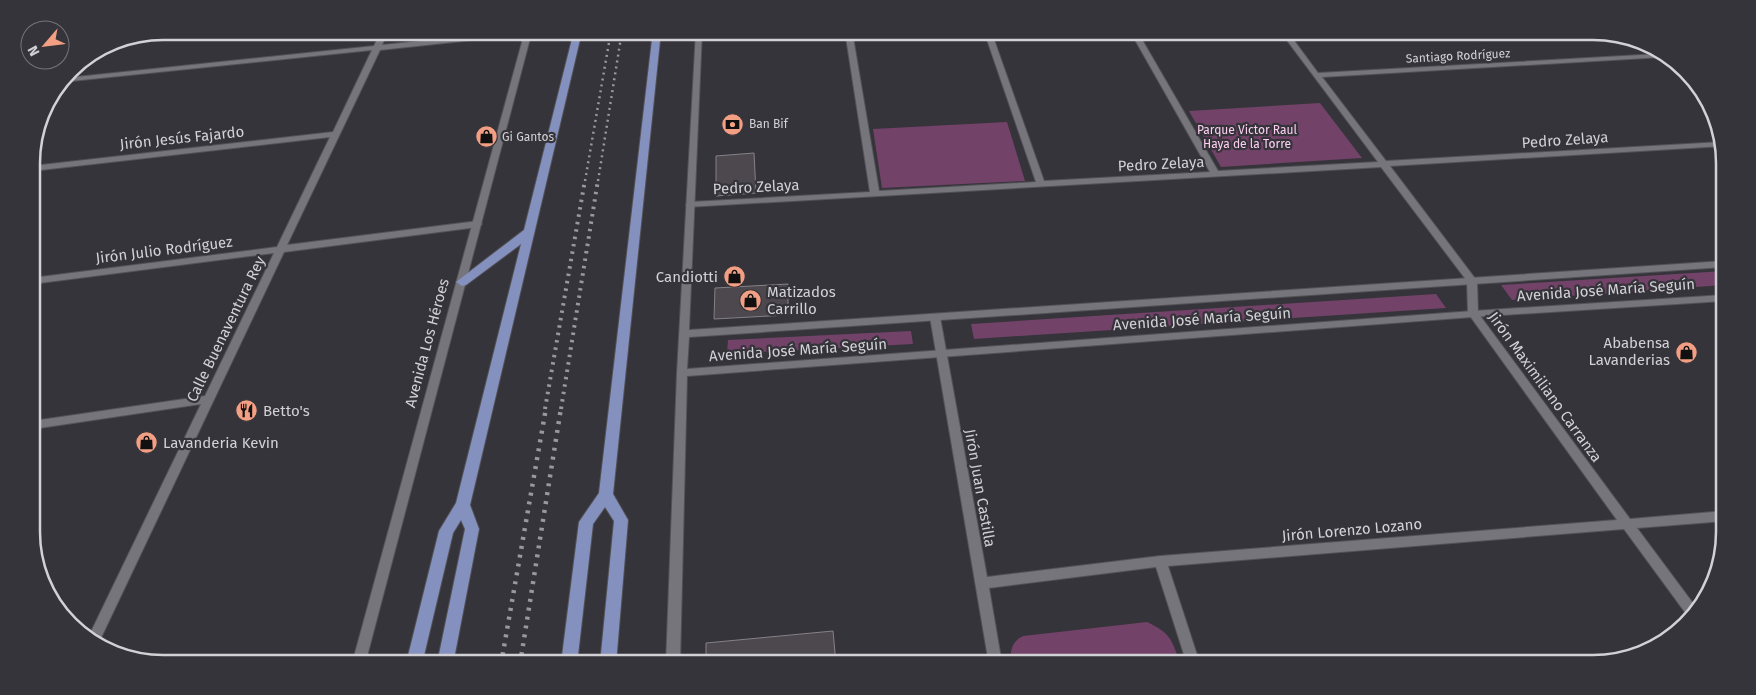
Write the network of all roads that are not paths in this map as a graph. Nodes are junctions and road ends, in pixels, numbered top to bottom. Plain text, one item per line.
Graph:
1 (381, 40) edge
2 (448, 40) edge
3 (527, 40) edge
4 (576, 40) edge
5 (656, 40) edge
6 (699, 40) edge
7 (849, 40) edge
8 (990, 40) edge
9 (1139, 40) edge
10 (1290, 40) edge
11 (378, 47) junction
12 (1653, 56) edge
13 (1316, 75) junction
14 (73, 79) edge
15 (335, 134) junction
16 (1715, 144) edge
17 (1384, 164) junction
18 (40, 167) edge
19 (1215, 174) junction
20 (1041, 184) junction
21 (875, 194) junction
22 (690, 205) junction
23 (478, 224) junction
24 (529, 232) junction
25 (281, 249) junction
26 (1716, 265) edge
27 (40, 280) edge
28 (1472, 281) junction
29 (462, 282) junction
30 (1716, 299) edge
31 (1473, 314) junction
32 (935, 317) junction
33 (684, 334) junction
34 (942, 354) junction
35 (682, 373) junction
36 (209, 399) junction
37 (40, 424) edge
38 (606, 495) junction
39 (464, 505) junction
40 (1716, 517) edge
41 (1626, 524) junction
42 (1160, 561) junction
43 (982, 583) junction
44 (1689, 608) edge
45 (96, 635) edge
46 (360, 655) edge
47 (416, 655) edge
48 (447, 655) edge
49 (570, 655) edge
50 (609, 655) edge
51 (673, 655) edge
52 (994, 655) edge
53 (1191, 655) edge

1 - 11 street, Calle Buenaventura Rey
2 - 11 street
3 - 23 street, Avenida Los Héroes
4 - 24 main road
5 - 38 main road
6 - 22 street
7 - 21 street
8 - 20 street
9 - 19 street
10 - 13 street
11 - 14 street
11 - 15 street, Calle Buenaventura Rey
12 - 13 street, Santiago Rodríguez
13 - 17 street
15 - 18 street, Jirón Jesús Fajardo
15 - 25 street, Calle Buenaventura Rey
16 - 17 street, Pedro Zelaya
17 - 19 street, Pedro Zelaya
17 - 28 street
19 - 20 street, Pedro Zelaya
20 - 21 street, Pedro Zelaya
21 - 22 street, Pedro Zelaya
22 - 33 street
23 - 25 street, Jirón Julio Rodríguez
23 - 29 street, Avenida Los Héroes
24 - 29 main road
24 - 39 main road
25 - 27 street, Jirón Julio Rodríguez
25 - 36 street, Calle Buenaventura Rey
26 - 28 street, Avenida José María Seguín
28 - 31 street, Jirón Maximiliano Carranza
28 - 32 street, Avenida José María Seguín
29 - 46 street, Avenida Los Héroes
30 - 31 street, Avenida José María Seguín
31 - 34 street, Avenida José María Seguín
31 - 41 street, Jirón Maximiliano Carranza
32 - 33 street, Avenida José María Seguín
32 - 34 street, Jirón Juan Castilla
33 - 35 street
34 - 35 street, Avenida José María Seguín
34 - 43 street, Jirón Juan Castilla
35 - 51 street
36 - 37 street
36 - 45 street, Calle Buenaventura Rey
38 - 49 main road
38 - 50 main road
39 - 47 main road
39 - 48 main road
40 - 41 street, Jirón Lorenzo Lozano
41 - 42 street, Jirón Lorenzo Lozano
41 - 44 street, Jirón Maximiliano Carranza
42 - 43 street, Jirón Lorenzo Lozano
42 - 53 street
43 - 52 street, Jirón Juan Castilla

